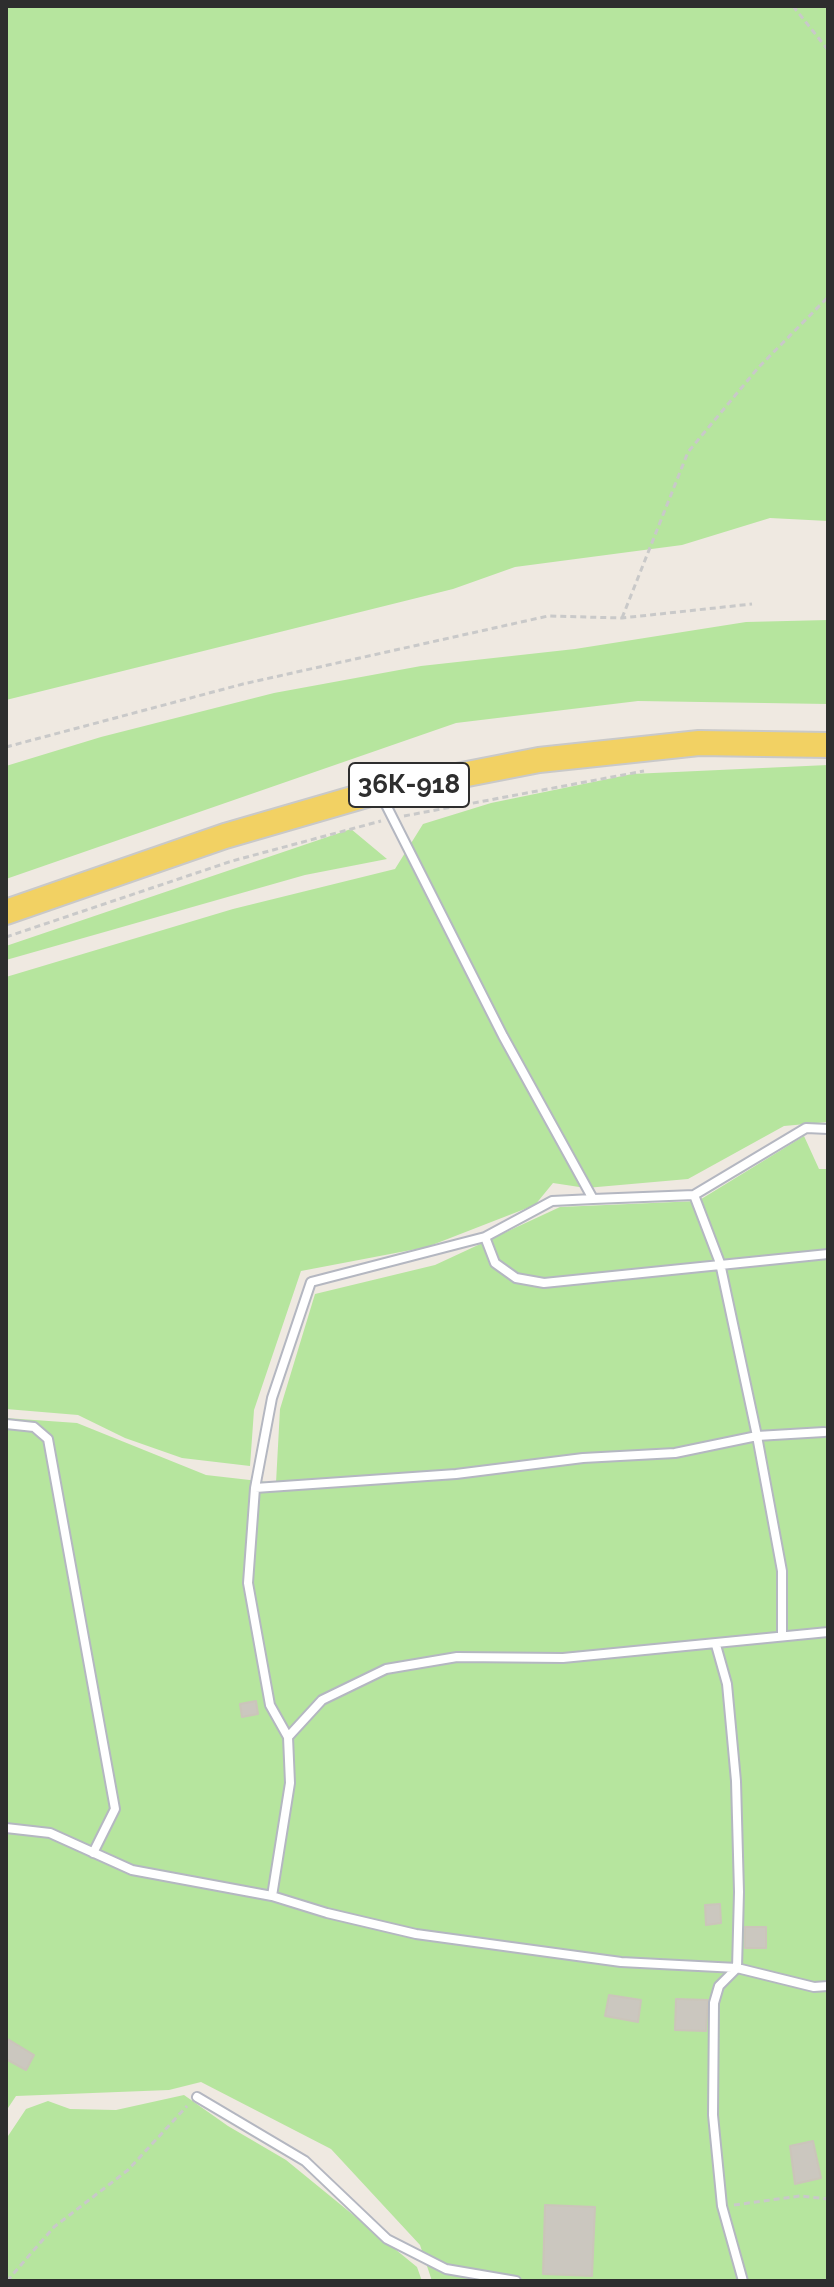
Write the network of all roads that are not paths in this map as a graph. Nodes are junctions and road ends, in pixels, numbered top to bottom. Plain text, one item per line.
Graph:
1 (828, 745) edge
2 (380, 791) junction
3 (6, 912) edge
4 (828, 1129) edge
5 (694, 1195) junction
6 (593, 1199) junction
7 (485, 1237) junction
8 (828, 1254) edge
9 (720, 1263) junction
10 (6, 1424) edge
11 (824, 1432) dead end
12 (757, 1436) junction
13 (255, 1488) junction
14 (828, 1632) edge
15 (782, 1636) junction
16 (716, 1645) junction
17 (288, 1737) junction
18 (6, 1829) edge
19 (93, 1853) junction
20 (272, 1896) junction
21 (737, 1968) junction
22 (828, 1986) edge
23 (197, 2097) road end
24 (516, 2281) edge
25 (743, 2281) edge

1 - 2 main road, 36К-918
2 - 3 main road, 36К-918
2 - 6 lane
4 - 5 lane
5 - 6 lane
5 - 9 lane
6 - 7 lane
7 - 9 lane
7 - 13 lane
8 - 9 lane
9 - 12 lane
10 - 19 lane
11 - 12 lane
12 - 13 lane
12 - 15 lane
13 - 17 lane
14 - 15 lane
15 - 16 lane
16 - 17 lane
16 - 21 lane
17 - 20 lane
18 - 19 lane
19 - 20 lane
20 - 21 lane
21 - 22 lane
21 - 25 lane
23 - 24 lane

